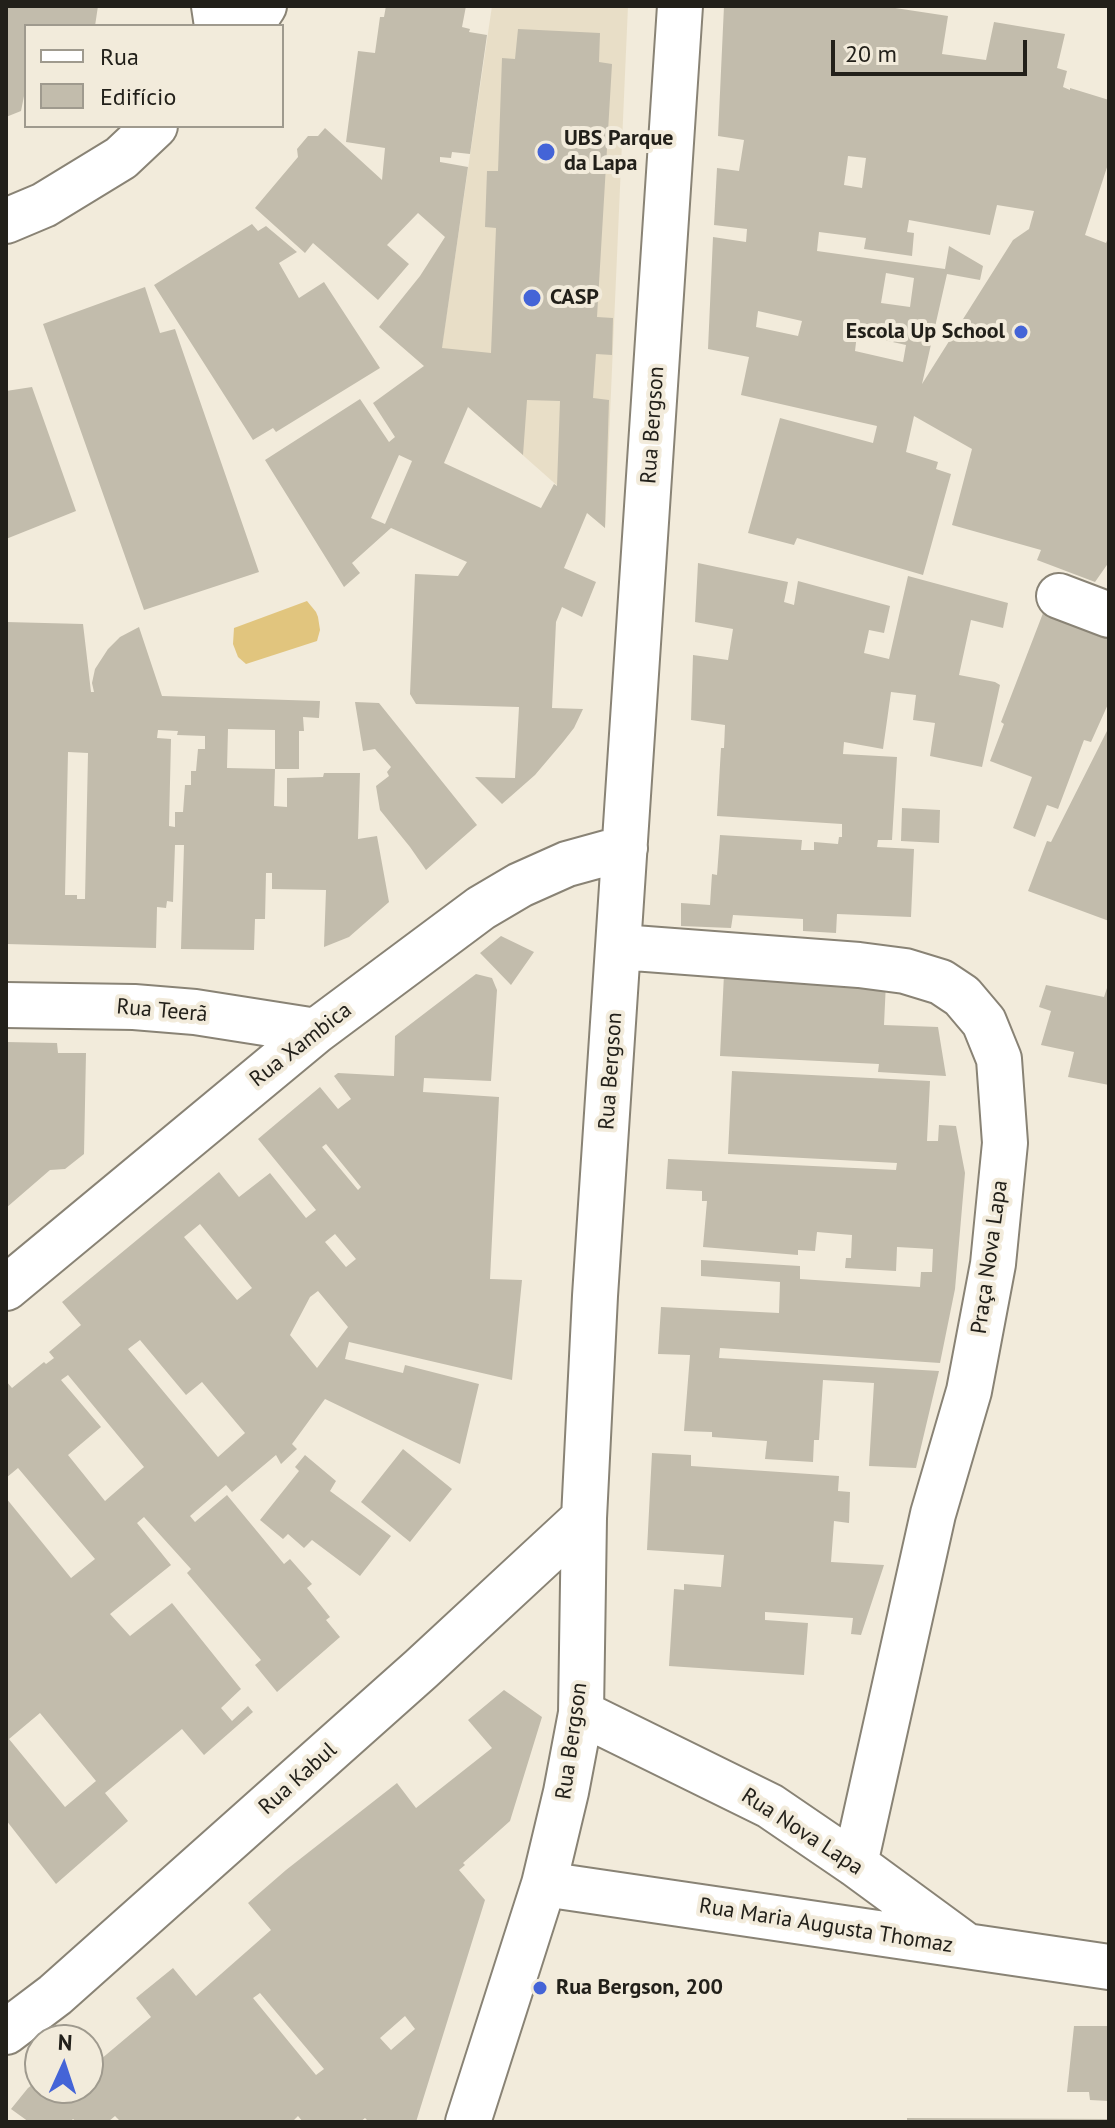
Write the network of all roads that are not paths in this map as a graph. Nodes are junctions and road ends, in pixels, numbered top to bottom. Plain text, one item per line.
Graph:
1 (264, 6) edge
2 (680, 6) edge
3 (252, 24) edge
4 (153, 128) edge
5 (6, 221) edge
6 (1059, 596) dead end
7 (1109, 615) edge
8 (625, 848) junction
9 (620, 947) junction
10 (6, 1005) edge
11 (316, 1031) junction
12 (6, 1288) edge
13 (584, 1518) junction
14 (581, 1713) junction
15 (855, 1864) junction
16 (544, 1884) junction
17 (969, 1948) junction
18 (1109, 1967) edge
19 (6, 2032) edge
20 (468, 2122) edge

1 - 3 street
2 - 8 street, Rua Bergson
4 - 5 street
6 - 7 street
8 - 9 street, Rua Bergson
8 - 11 street, Rua Xambica
9 - 13 street, Rua Bergson
9 - 15 street, Praça Nova Lapa
10 - 11 street, Rua Teerã
11 - 12 street, Rua Xambica
13 - 14 street, Rua Bergson
13 - 19 street, Rua Kabul
14 - 15 street, Rua Nova Lapa
14 - 16 street, Rua Bergson
15 - 17 street, Rua Nova Lapa
16 - 17 street, Rua Maria Augusta Thomaz
16 - 20 street, Rua Bergson
17 - 18 street, Rua Maria Augusta Thomaz

